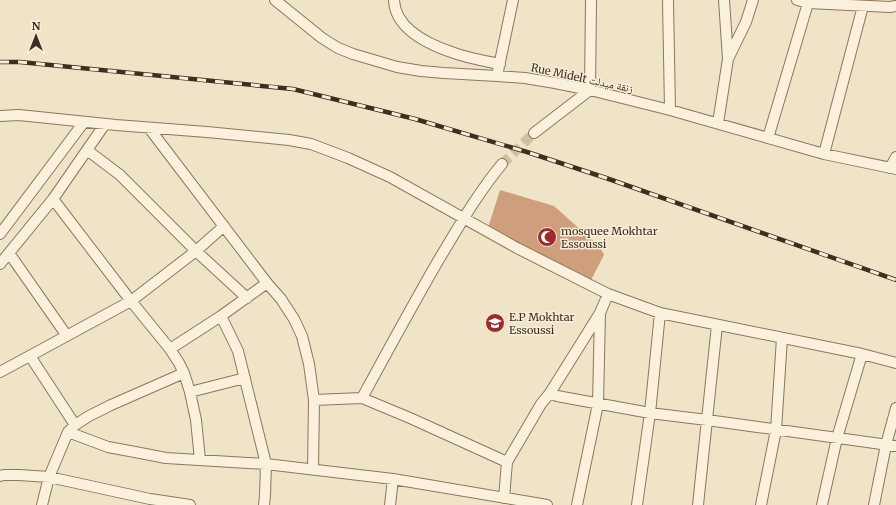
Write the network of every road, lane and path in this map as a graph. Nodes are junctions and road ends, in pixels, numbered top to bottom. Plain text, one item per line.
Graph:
1 (275, 0) edge
2 (394, 0) edge
3 (513, 0) edge
4 (591, 0) edge
5 (668, 0) edge
6 (724, 0) edge
7 (753, 0) edge
8 (797, 0) edge
9 (808, 2) edge
10 (863, 6) junction
11 (896, 6) edge
12 (728, 59) junction
13 (500, 64) junction
14 (497, 76) junction
15 (590, 90) junction
16 (670, 110) junction
17 (0, 116) edge
18 (84, 122) junction
19 (718, 123) junction
20 (106, 124) junction
21 (149, 128) junction
22 (534, 133) tunnel mouth
23 (768, 138) junction
24 (87, 150) junction
25 (824, 154) junction
26 (896, 157) edge
27 (502, 164) tunnel mouth
28 (893, 168) edge
29 (53, 199) junction
30 (463, 219) junction
31 (224, 226) junction
32 (0, 234) edge
33 (196, 251) junction
34 (9, 253) junction
35 (0, 264) edge
36 (267, 283) junction
37 (608, 294) junction
38 (247, 298) junction
39 (130, 301) junction
40 (600, 313) junction
41 (660, 313) junction
42 (222, 316) junction
43 (717, 325) junction
44 (67, 336) junction
45 (782, 338) junction
46 (170, 349) junction
47 (862, 354) junction
48 (30, 356) junction
49 (896, 363) edge
50 (0, 372) edge
51 (184, 373) junction
52 (245, 378) junction
53 (190, 392) junction
54 (550, 393) junction
55 (362, 398) junction
56 (314, 400) junction
57 (598, 404) junction
58 (896, 408) edge
59 (650, 413) junction
60 (707, 420) junction
61 (75, 425) junction
62 (776, 430) junction
63 (68, 432) junction
64 (837, 438) junction
65 (891, 446) edge
66 (200, 460) junction
67 (507, 462) junction
68 (266, 464) junction
69 (313, 470) junction
70 (1, 472) edge
71 (49, 477) junction
72 (393, 479) junction
73 (504, 498) junction
74 (42, 505) edge
75 (190, 505) edge
76 (264, 505) edge
77 (390, 505) edge
78 (547, 505) edge
79 (577, 505) edge
80 (637, 505) edge
81 (698, 505) edge
82 (761, 505) edge
83 (822, 505) edge
84 (874, 505) edge

1 - 14 street, Rue Midelt زنقة ميدلت
2 - 13 street
3 - 13 street
4 - 15 street
5 - 16 street
6 - 12 street
7 - 12 street
8 - 9 street
9 - 10 street
9 - 23 street
10 - 11 street
10 - 25 street
12 - 19 street
13 - 14 street
14 - 15 street, Rue Midelt زنقة ميدلت
15 - 16 street, Rue Midelt زنقة ميدلت
15 - 22 street
16 - 19 street, Rue Midelt زنقة ميدلت
17 - 18 street
18 - 20 street
18 - 32 street
19 - 23 street, Rue Midelt زنقة ميدلت
20 - 21 street
20 - 24 street
21 - 30 street
21 - 31 street
23 - 25 street, Rue Midelt زنقة ميدلت
24 - 29 street
24 - 33 street
25 - 28 street, Rue Midelt زنقة ميدلت
26 - 28 street
27 - 30 street
29 - 34 street
29 - 39 street
30 - 37 street
30 - 55 street
31 - 33 street
31 - 36 street
33 - 38 street
33 - 39 street
34 - 35 street
34 - 44 street
36 - 38 street
36 - 56 street
37 - 40 street
37 - 41 street
38 - 42 street
39 - 44 street
39 - 46 street
40 - 54 street
40 - 57 street
41 - 43 street
41 - 59 street
42 - 46 street
42 - 52 street
43 - 45 street
43 - 60 street
44 - 48 street
45 - 47 street
45 - 62 street
46 - 51 street
47 - 49 street
47 - 64 street
48 - 50 street
48 - 61 street
51 - 53 street
51 - 61 street
52 - 53 street
52 - 68 street
53 - 66 street
54 - 57 street
54 - 67 street
55 - 56 street
55 - 67 street
56 - 69 street
57 - 59 street
57 - 79 street
58 - 65 street
59 - 60 street
59 - 80 street
60 - 62 street
60 - 81 street
61 - 63 street
62 - 64 street
62 - 82 street
63 - 66 street
63 - 71 street
64 - 65 street
64 - 83 street
65 - 84 street
66 - 68 street
67 - 73 street
68 - 69 street
68 - 76 street
69 - 72 street
70 - 71 street
71 - 74 street
71 - 75 street
72 - 73 street
72 - 77 street
73 - 78 street

